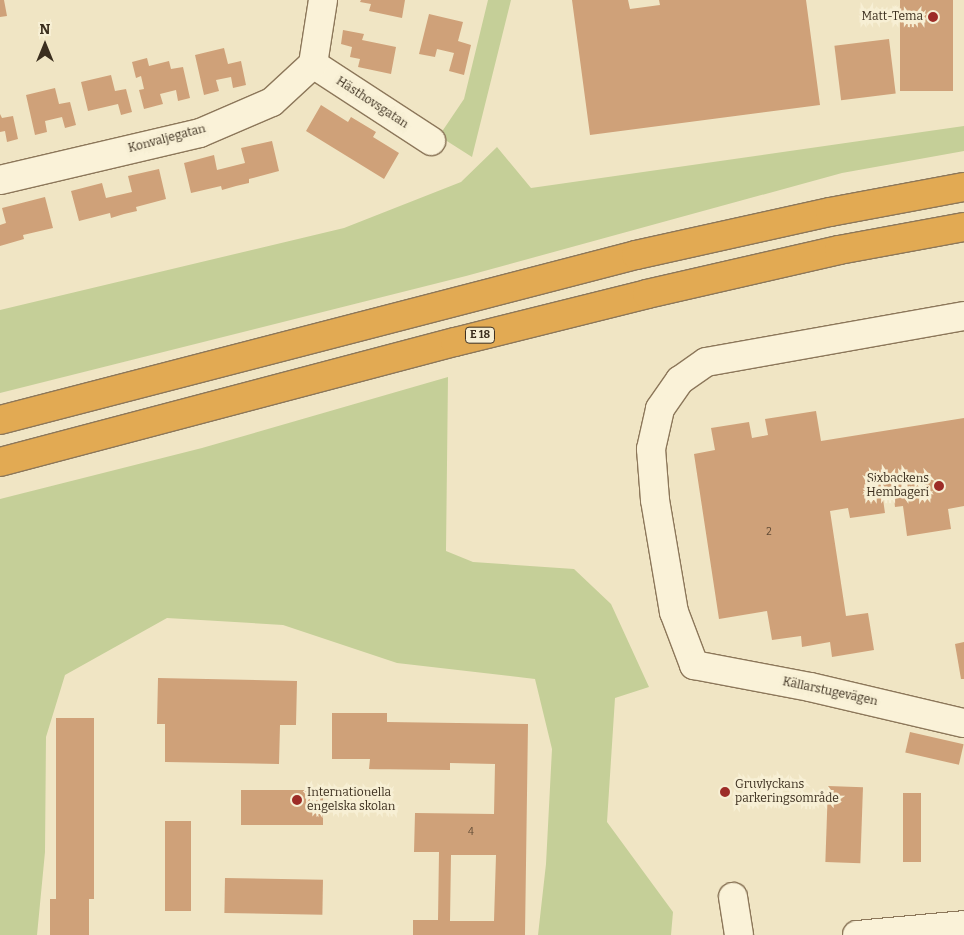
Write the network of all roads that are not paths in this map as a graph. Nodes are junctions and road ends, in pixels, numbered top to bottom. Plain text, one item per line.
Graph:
1 (323, 0) edge
2 (313, 64) junction
3 (431, 141) dead end
4 (0, 180) edge
5 (964, 187) edge
6 (964, 227) edge
7 (964, 316) edge
8 (0, 420) edge
9 (0, 462) edge
10 (964, 723) edge
11 (733, 897) dead end
12 (964, 925) edge
13 (738, 935) edge
14 (857, 935) edge

1 - 2 street
2 - 3 street, Hästhovsgatan
2 - 4 street, Konvaljegatan
5 - 8 highway
6 - 9 highway, E 18
7 - 10 street, Källarstugevägen
11 - 13 street
12 - 14 street

